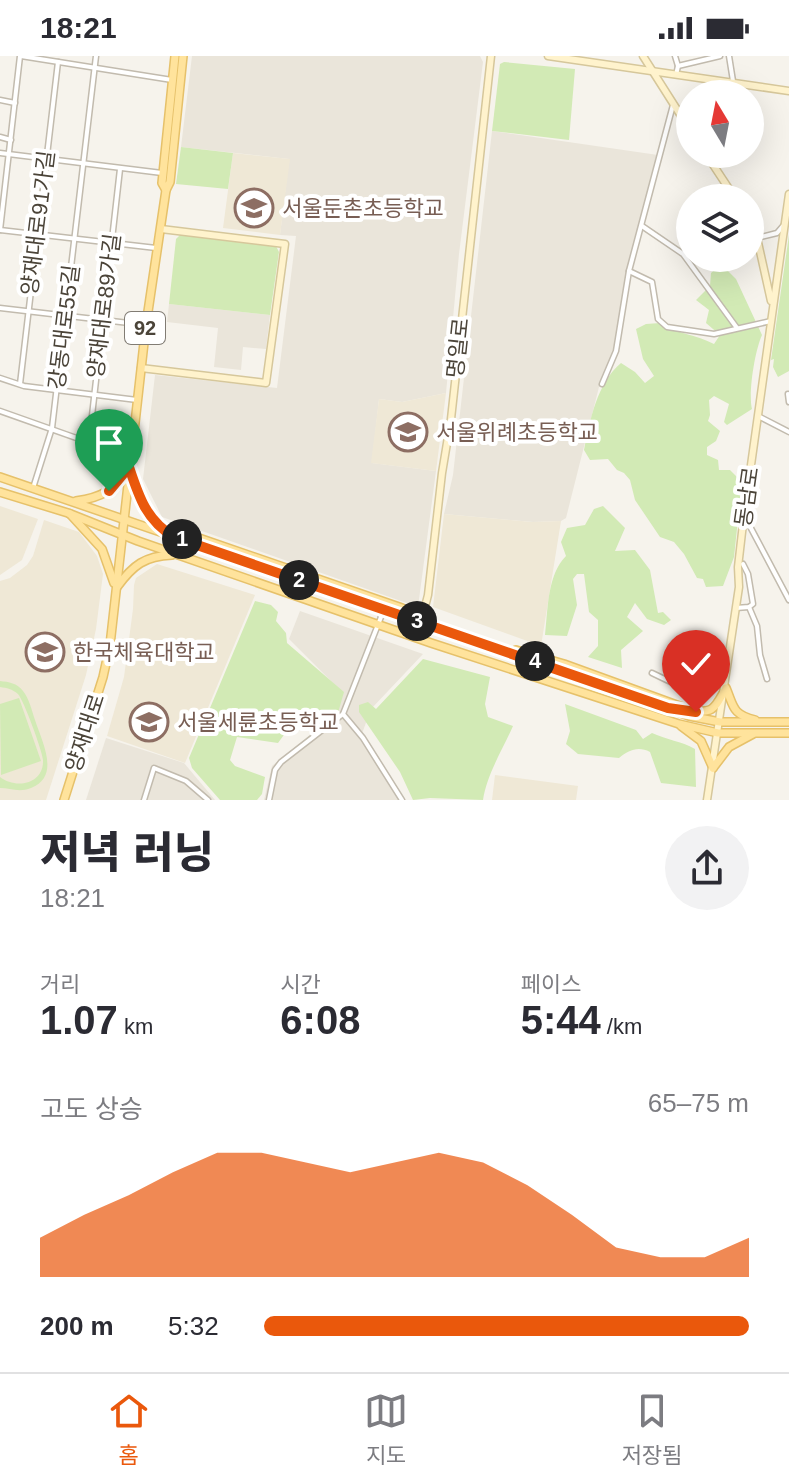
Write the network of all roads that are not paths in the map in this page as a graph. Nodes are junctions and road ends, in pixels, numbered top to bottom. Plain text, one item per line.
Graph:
1 (21, 56) edge
2 (96, 56) edge
3 (175, 56) edge
4 (183, 56) edge
5 (491, 56) edge
6 (548, 56) edge
7 (643, 56) edge
8 (675, 56) edge
9 (720, 56) edge
10 (729, 56) edge
11 (58, 62) junction
12 (678, 66) junction
13 (94, 68) junction
14 (653, 72) junction
15 (666, 73) junction
16 (676, 75) junction
17 (172, 80) junction
18 (724, 80) edge
19 (733, 80) edge
20 (662, 87) junction
21 (764, 87) edge
22 (789, 91) edge
23 (0, 100) edge
24 (15, 103) junction
25 (673, 104) junction
26 (676, 109) edge
27 (0, 137) edge
28 (11, 140) junction
29 (0, 153) edge
30 (9, 155) junction
31 (46, 160) junction
32 (83, 164) junction
33 (120, 169) junction
34 (162, 173) junction
35 (166, 190) junction
36 (2, 192) edge
37 (789, 194) edge
38 (785, 222) junction
39 (642, 226) junction
40 (161, 229) junction
41 (0, 230) edge
42 (37, 234) junction
43 (764, 236) edge
44 (74, 238) junction
45 (112, 243) junction
46 (158, 249) junction
47 (629, 271) junction
48 (764, 271) edge
49 (0, 308) edge
50 (772, 309) junction
51 (28, 312) junction
52 (66, 316) junction
53 (103, 320) junction
54 (771, 321) junction
55 (146, 325) junction
56 (737, 329) junction
57 (141, 368) junction
58 (0, 378) edge
59 (20, 384) junction
60 (602, 384) dead end
61 (57, 390) junction
62 (788, 394) edge
63 (94, 395) junction
64 (137, 400) junction
65 (789, 402) edge
66 (0, 411) edge
67 (758, 416) junction
68 (52, 428) junction
69 (789, 432) edge
70 (89, 442) junction
71 (130, 457) junction
72 (129, 467) junction
73 (0, 477) edge
74 (33, 488) junction
75 (0, 492) edge
76 (74, 501) junction
77 (68, 513) junction
78 (744, 515) junction
79 (123, 519) junction
80 (122, 534) junction
81 (174, 537) junction
82 (176, 555) junction
83 (743, 564) dead end
84 (116, 589) junction
85 (789, 600) edge
86 (377, 606) junction
87 (749, 607) junction
88 (736, 608) junction
89 (422, 622) junction
90 (378, 624) junction
91 (417, 638) junction
92 (497, 647) junction
93 (523, 656) junction
94 (512, 670) junction
95 (652, 673) dead end
96 (767, 679) dead end
97 (725, 689) junction
98 (668, 708) junction
99 (696, 712) junction
100 (343, 714) junction
101 (720, 722) junction
102 (765, 722) junction
103 (789, 722) edge
104 (679, 724) junction
105 (718, 733) junction
106 (755, 733) junction
107 (789, 733) edge
108 (713, 768) junction
109 (64, 800) edge
110 (144, 800) edge
111 (208, 800) edge
112 (269, 800) edge
113 (402, 800) edge
114 (707, 800) edge

1 - 11 street
1 - 24 street
2 - 13 street, 강동대로55길
3 - 17 main road, 양재대로 / 92
4 - 35 main road, 양재대로 / 92
5 - 89 main road, 명일로
6 - 14 main road
7 - 14 main road
8 - 12 street
9 - 12 street
10 - 19 street
11 - 13 street
11 - 31 street, 양재대로91가길
12 - 16 street
13 - 17 street
13 - 32 street, 강동대로55길
14 - 15 main road
14 - 20 main road
15 - 16 main road
15 - 20 main road
16 - 18 main road
17 - 34 main road, 양재대로 / 92
20 - 25 main road
21 - 22 main road
23 - 24 street
24 - 28 street
25 - 26 main road
25 - 39 street
27 - 28 street
28 - 30 street
29 - 30 street
30 - 31 street
30 - 36 street
31 - 32 street
31 - 42 street, 양재대로91가길
32 - 33 street
32 - 44 street, 강동대로55길
33 - 34 street
33 - 45 street, 양재대로89가길
34 - 35 main road, 양재대로 / 92
35 - 40 main road, 양재대로 / 92
36 - 41 street
37 - 38 main road, 동남로
38 - 43 street
38 - 50 main road, 동남로
39 - 47 street
39 - 56 street
40 - 46 main road, 양재대로 / 92
40 - 57 main road
41 - 42 street
42 - 44 street
42 - 51 street, 양재대로91가길
44 - 45 street
44 - 52 street, 강동대로55길
45 - 46 street
45 - 53 street, 양재대로89가길
46 - 55 main road, 양재대로 / 92
47 - 56 street
47 - 60 street
48 - 50 main road
49 - 51 street
50 - 54 main road, 동남로
51 - 52 street
51 - 59 street, 양재대로91가길
52 - 53 street
52 - 61 street, 강동대로55길
53 - 55 street
53 - 63 street, 양재대로89가길
54 - 56 street
54 - 67 main road, 동남로
55 - 57 main road, 양재대로 / 92
57 - 64 main road, 양재대로 / 92
58 - 59 street
59 - 61 street
61 - 63 street
61 - 68 street, 강동대로55길
62 - 65 street
63 - 64 street
63 - 70 street, 양재대로89가길
64 - 71 main road, 양재대로 / 92
66 - 68 street
67 - 69 street
67 - 78 main road, 동남로
68 - 70 street
68 - 74 street, 강동대로55길
70 - 71 street
71 - 72 main road, 양재대로 / 92
72 - 76 main road
72 - 79 main road, 양재대로 / 92
72 - 81 main road
73 - 74 main road
74 - 76 main road
75 - 77 main road
76 - 79 main road
77 - 80 main road
77 - 84 main road
78 - 85 street
78 - 88 main road, 동남로
79 - 80 main road, 양재대로 / 92
79 - 81 main road
80 - 82 main road
80 - 84 main road, 양재대로 / 92
81 - 86 main road
81 - 89 main road
82 - 84 main road
82 - 90 main road
83 - 87 street
84 - 109 main road, 양재대로 / 92
86 - 89 main road
86 - 90 street
87 - 88 street
87 - 96 street
88 - 97 main road, 동남로
89 - 91 main road, 명일로
89 - 92 main road
90 - 91 main road
90 - 100 street
91 - 94 main road
92 - 93 main road
92 - 99 main road
93 - 94 main road
93 - 98 main road
94 - 104 main road
95 - 99 street
97 - 99 main road
97 - 101 main road, 동남로
97 - 102 main road
98 - 99 main road
98 - 101 main road
100 - 112 street
100 - 113 street
101 - 102 main road
101 - 105 main road, 동남로
102 - 103 main road
104 - 105 main road
104 - 108 main road
105 - 106 main road
105 - 108 main road, 동남로
106 - 107 main road
106 - 108 main road
108 - 114 main road, 동남로
110 - 111 street

